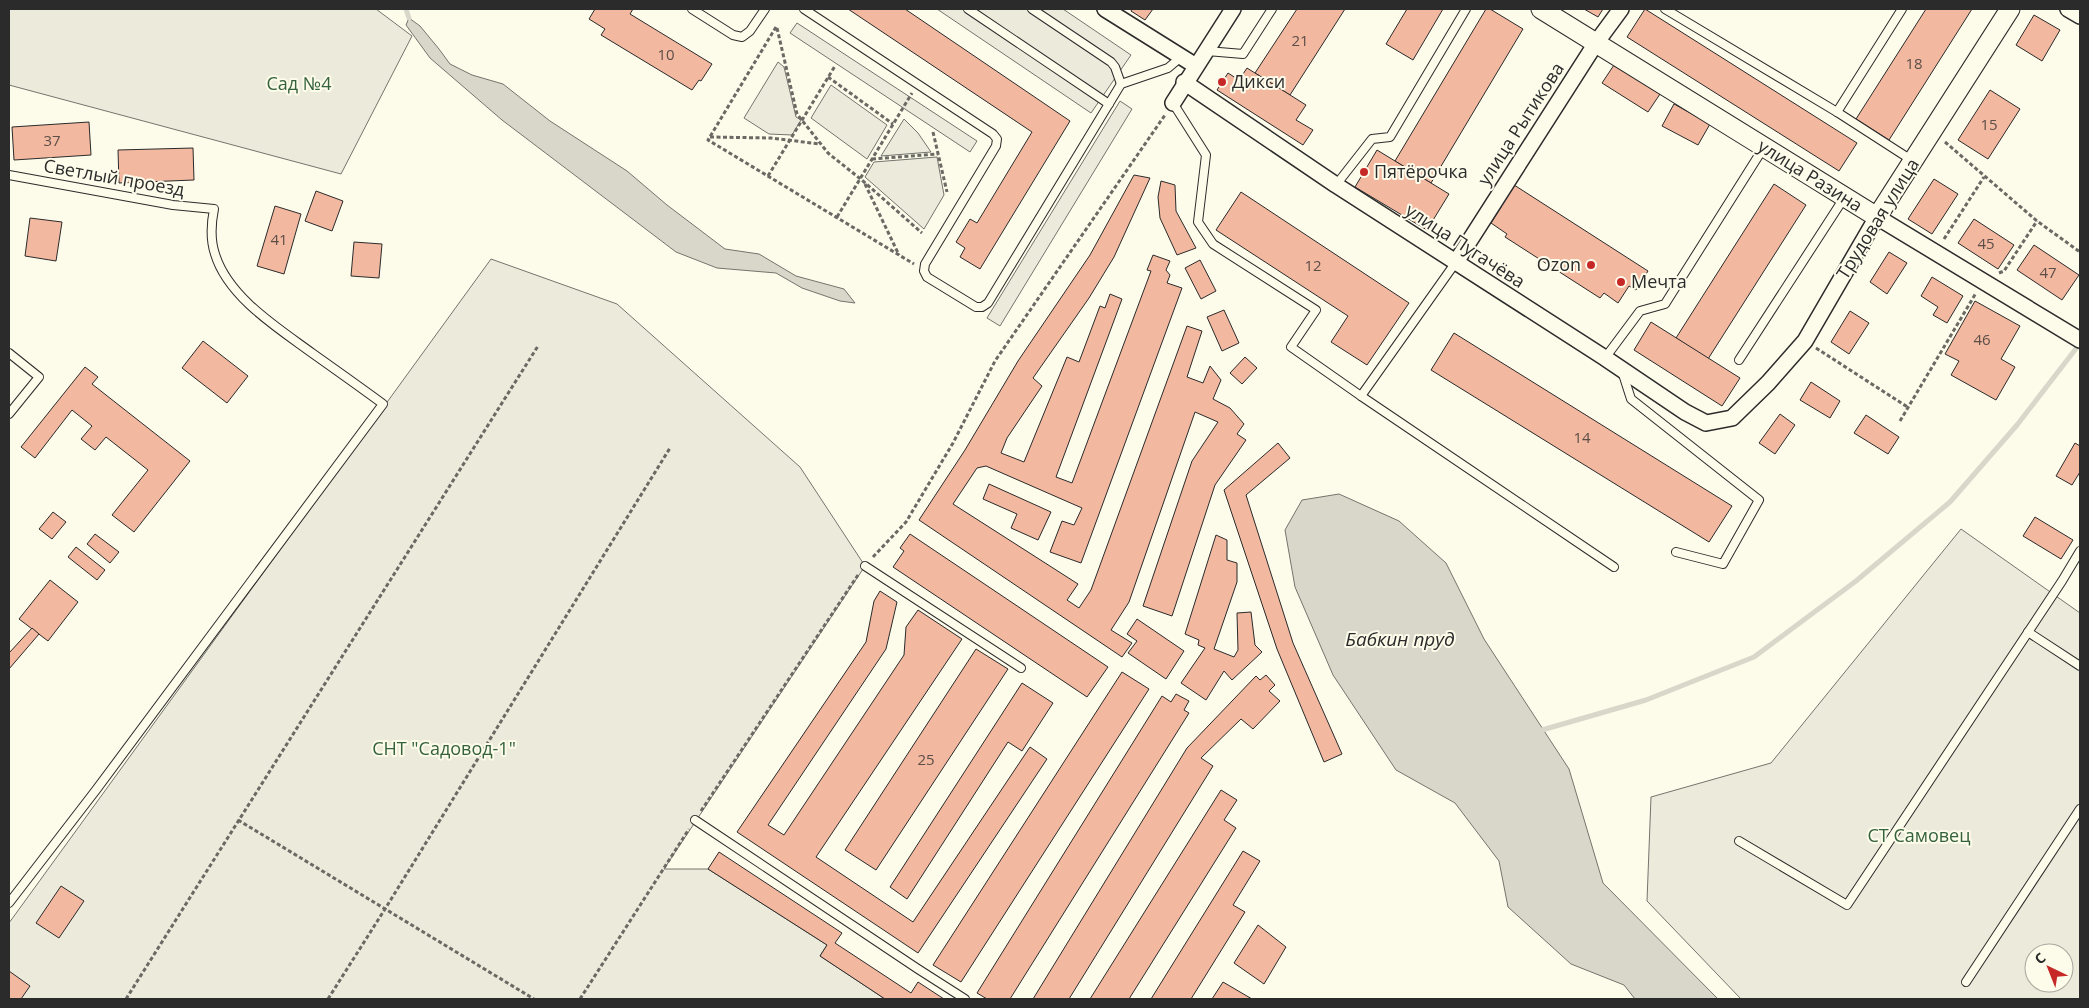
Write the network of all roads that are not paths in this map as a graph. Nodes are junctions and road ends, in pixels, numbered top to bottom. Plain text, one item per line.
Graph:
1 (692, 9) edge
2 (764, 9) edge
3 (804, 9) edge
4 (968, 9) edge
5 (1032, 9) edge
6 (1106, 9) edge
7 (1233, 9) edge
8 (1272, 9) edge
9 (1466, 9) edge
10 (1541, 9) edge
11 (1621, 9) edge
12 (1665, 9) edge
13 (1902, 9) edge
14 (2010, 9) edge
15 (2068, 9) edge
16 (2080, 16) edge
17 (1596, 43) junction
18 (1206, 51) junction
19 (1181, 56) junction
20 (1196, 66) junction
21 (1184, 82) junction
22 (1121, 84) junction
23 (1173, 103) joint
24 (1109, 104) junction
25 (1837, 112) junction
26 (1764, 148) junction
27 (1914, 161) junction
28 (9, 175) edge
29 (1336, 186) junction
30 (1845, 197) junction
31 (1877, 217) junction
32 (1456, 262) junction
33 (2080, 340) edge
34 (9, 353) edge
35 (1605, 358) junction
36 (1739, 360) dead end
37 (1621, 369) junction
38 (1361, 396) junction
39 (9, 414) edge
40 (1732, 418) joint
41 (2080, 551) edge
42 (1676, 552) dead end
43 (864, 566) road end
44 (1614, 567) dead end
45 (2028, 632) junction
46 (2080, 666) edge
47 (1021, 668) dead end
48 (2080, 810) edge
49 (695, 820) road end
50 (1739, 841) dead end
51 (9, 903) edge
52 (1966, 982) dead end
53 (966, 999) edge

1 - 2 lane
3 - 24 lane
4 - 24 lane
5 - 22 lane
6 - 19 street
7 - 18 street
8 - 18 lane
9 - 29 lane
10 - 17 street, улица Разина
11 - 17 street, улица Рытикова
12 - 25 lane
13 - 25 lane
14 - 27 street, Трудовая улица
15 - 16 street
17 - 26 street, улица Разина
17 - 32 street, улица Рытикова
18 - 20 street
19 - 20 street
19 - 22 lane
20 - 21 street
21 - 23 street
21 - 29 street, улица Пугачёва
22 - 24 lane
23 - 38 lane
25 - 27 lane
26 - 30 street, улица Разина
26 - 35 lane
27 - 31 street, Трудовая улица
28 - 51 lane, Светлый проезд
29 - 32 street, улица Пугачёва
30 - 31 street, улица Разина
30 - 36 lane
31 - 33 street, улица Разина
31 - 40 street, Трудовая улица
32 - 35 street, улица Пугачёва
32 - 38 lane
34 - 39 lane
35 - 37 street, улица Пугачёва
37 - 40 street, улица Пугачёва
37 - 42 lane
38 - 44 lane
41 - 45 lane
43 - 47 lane
45 - 46 lane
45 - 50 lane
48 - 52 lane
49 - 53 lane

